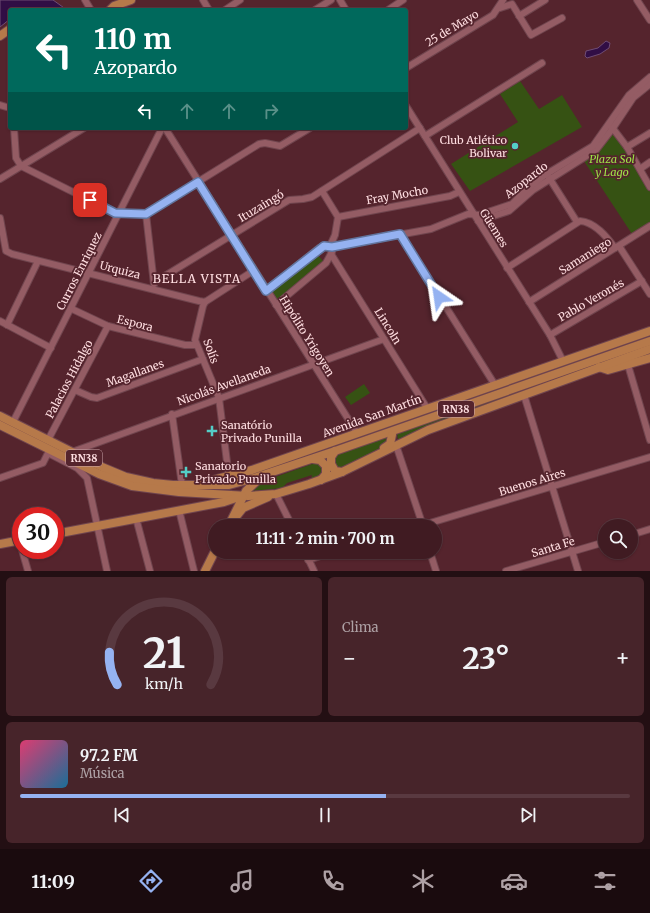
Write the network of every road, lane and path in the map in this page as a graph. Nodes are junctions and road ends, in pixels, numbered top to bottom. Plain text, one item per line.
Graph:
1 (132, 0) edge
2 (240, 0) edge
3 (331, 0) edge
4 (403, 0) edge
5 (503, 0) edge
6 (545, 0) edge
7 (637, 0) edge
8 (112, 8) edge
9 (228, 8) edge
10 (318, 8) edge
11 (391, 8) edge
12 (500, 8) junction
13 (647, 11) edge
14 (519, 16) junction
15 (562, 18) dead end
16 (650, 20) edge
17 (542, 63) dead end
18 (408, 67) edge
19 (650, 77) edge
20 (650, 84) edge
21 (408, 109) edge
22 (611, 126) junction
23 (420, 128) junction
24 (14, 130) edge
25 (81, 130) edge
26 (163, 130) edge
27 (165, 130) edge
28 (307, 130) edge
29 (650, 133) edge
30 (425, 136) junction
31 (627, 147) junction
32 (650, 162) edge
33 (21, 166) junction
34 (640, 169) junction
35 (548, 176) junction
36 (0, 179) edge
37 (198, 182) junction
38 (650, 187) edge
39 (322, 191) junction
40 (459, 192) junction
41 (119, 214) junction
42 (146, 214) junction
43 (474, 215) junction
44 (338, 217) junction
45 (0, 218) edge
46 (478, 221) junction
47 (577, 222) junction
48 (650, 226) edge
49 (400, 234) junction
50 (232, 235) junction
51 (617, 247) junction
52 (330, 250) junction
53 (3, 251) edge
54 (38, 261) junction
55 (507, 268) junction
56 (253, 271) junction
57 (90, 273) junction
58 (154, 282) junction
59 (642, 282) junction
60 (153, 289) junction
61 (266, 291) junction
62 (650, 294) edge
63 (205, 302) junction
64 (529, 302) junction
65 (276, 305) junction
66 (72, 309) junction
67 (0, 321) edge
68 (7, 325) junction
69 (108, 326) junction
70 (650, 331) edge
71 (550, 335) junction
72 (384, 339) junction
73 (650, 341) edge
74 (196, 345) junction
75 (52, 348) junction
76 (650, 349) edge
77 (650, 358) edge
78 (203, 359) junction
79 (563, 361) junction
80 (313, 363) junction
81 (628, 365) junction
82 (599, 367) junction
83 (574, 372) junction
84 (519, 377) junction
85 (491, 387) junction
86 (522, 387) junction
87 (75, 390) junction
88 (524, 395) junction
89 (219, 398) junction
90 (484, 400) junction
91 (428, 408) junction
92 (444, 413) junction
93 (172, 414) junction
94 (0, 416) edge
95 (0, 421) edge
96 (421, 421) junction
97 (13, 422) junction
98 (387, 422) junction
99 (0, 425) edge
100 (356, 433) junction
101 (391, 433) junction
102 (22, 436) junction
103 (48, 440) junction
104 (650, 440) edge
105 (32, 441) junction
106 (322, 446) junction
107 (396, 446) junction
108 (335, 451) junction
109 (72, 452) junction
110 (48, 453) junction
111 (325, 454) junction
112 (650, 457) edge
113 (311, 459) junction
114 (362, 463) junction
115 (283, 464) junction
116 (270, 472) junction
117 (342, 472) junction
118 (0, 478) edge
119 (229, 478) junction
120 (321, 480) junction
121 (552, 487) junction
122 (188, 488) junction
123 (276, 494) junction
124 (243, 495) junction
125 (224, 502) junction
126 (194, 507) junction
127 (179, 510) junction
128 (136, 518) junction
129 (230, 519) edge
130 (231, 519) edge
131 (232, 519) edge
132 (288, 519) edge
133 (420, 519) edge
134 (442, 520) edge
135 (96, 526) junction
136 (650, 529) edge
137 (64, 532) edge
138 (638, 533) edge
139 (12, 542) edge
140 (0, 544) edge
141 (598, 544) edge
142 (573, 551) junction
143 (25, 559) edge
144 (211, 559) edge
145 (311, 559) edge
146 (432, 559) edge
147 (308, 560) joint
148 (28, 571) edge
149 (107, 571) edge
150 (150, 571) edge
151 (194, 571) edge
152 (205, 571) edge
153 (314, 571) edge
154 (436, 571) edge
155 (506, 571) edge
156 (578, 571) edge

1 - 8 main road
2 - 9 street
3 - 10 street
4 - 11 street
5 - 12 street
6 - 14 street
7 - 13 street
12 - 14 street
12 - 18 street, 25 de Mayo
13 - 16 street
14 - 15 street
17 - 30 street
19 - 22 street, Azopardo
20 - 22 street, Azopardo
21 - 23 street, Güemes
22 - 31 street
22 - 35 street, Azopardo
23 - 30 street, Güemes
23 - 39 street, Ituzaingó
24 - 33 street
25 - 33 street
26 - 41 street, Curros Enriquez
27 - 37 street, Hipólito Yrigoyen
28 - 37 street
29 - 31 street
30 - 40 street, Güemes
31 - 34 street
32 - 34 street
33 - 36 street
33 - 41 street
34 - 38 street
35 - 43 street, Azopardo
35 - 46 street, Azopardo
35 - 47 street
37 - 42 street
37 - 50 street, Hipólito Yrigoyen
39 - 44 street
39 - 50 street, Ituzaingó
40 - 43 street, Güemes
40 - 44 street, Fray Mocho
41 - 42 street
41 - 57 street, Curros Enriquez
42 - 58 street
43 - 46 street, Güemes
43 - 49 street, Azopardo
44 - 52 street
45 - 53 street, Urquiza
46 - 55 street, Güemes
47 - 51 street
47 - 55 street
48 - 51 street, Samaniego
49 - 52 street, Azopardo
49 - 85 street
50 - 56 street, Hipólito Yrigoyen
50 - 58 street, Ituzaingó
51 - 59 street
51 - 64 street, Samaniego
52 - 61 street, Azopardo
52 - 65 street
52 - 72 street, Lincoln
53 - 54 street, Urquiza
54 - 57 street, Urquiza
54 - 68 street
55 - 64 street, Güemes
56 - 61 street, Hipólito Yrigoyen
56 - 63 street
57 - 60 street, Urquiza
57 - 66 street, Curros Enriquez
58 - 60 street
59 - 62 street
59 - 71 street, Pablo Veronés
60 - 63 street, Urquiza
61 - 65 street, Hipólito Yrigoyen
63 - 74 street, Solís
64 - 71 street, Güemes
65 - 80 street, Hipólito Yrigoyen
66 - 69 street, Espora
66 - 75 street, Curros Enriquez
67 - 68 street
68 - 75 street
69 - 74 street, Espora
69 - 87 street, Palacios Hidalgo
70 - 79 main road, Avenida San Martín
71 - 79 street, Güemes
72 - 80 street, Nicolás Avellaneda
72 - 91 street, Lincoln
73 - 83 main road, RN38
74 - 78 street, Solís
75 - 97 street, Curros Enriquez
76 - 82 main road, RN38
77 - 81 main road
78 - 87 street, Magallanes
78 - 89 street, Solís
79 - 83 main road
79 - 84 main road, Avenida San Martín
80 - 89 street, Nicolás Avellaneda
80 - 100 street, Hipólito Yrigoyen
81 - 82 main road
81 - 104 street
82 - 83 main road, RN38
83 - 86 main road, RN38
83 - 88 main road, RN38
84 - 85 main road, Avenida San Martín
84 - 86 main road
85 - 90 main road
85 - 91 main road, Avenida San Martín
86 - 88 main road
86 - 90 main road, RN38
87 - 103 street, Palacios Hidalgo
88 - 107 main road, RN38
88 - 121 street
89 - 93 street, Nicolás Avellaneda
89 - 119 street, Solís
90 - 92 main road, RN38
91 - 92 main road
91 - 96 main road
91 - 98 main road, Avenida San Martín
92 - 96 main road, RN38
93 - 109 street, Nicolás Avellaneda
93 - 122 street
94 - 97 main road, RN38
95 - 97 main road
96 - 101 main road, RN38
97 - 103 main road, RN38
98 - 100 main road, Avenida San Martín
98 - 101 main road
99 - 102 main road, RN38
100 - 106 main road, Avenida San Martín
101 - 107 main road
101 - 108 main road, RN38
101 - 114 main road
102 - 105 main road, RN38
102 - 110 main road
103 - 109 main road, RN38
105 - 109 main road
105 - 122 main road, RN38
106 - 111 main road
106 - 115 main road, Avenida San Martín
107 - 114 main road, RN38
107 - 133 street
108 - 111 main road, RN38
108 - 117 main road
109 - 122 main road, RN38
110 - 118 street
110 - 135 street
111 - 113 main road, RN38
112 - 121 street, Buenos Aires
113 - 115 main road, RN38
113 - 120 main road
114 - 117 main road, RN38
115 - 116 main road, RN38
115 - 119 main road, Avenida San Martín
116 - 122 main road, RN38
116 - 124 main road
117 - 120 main road, RN38
119 - 122 main road, Avenida San Martín
120 - 123 main road, RN38
121 - 134 street, Buenos Aires
121 - 142 street
122 - 124 main road, RN38
122 - 126 main road
123 - 124 main road, RN38
123 - 131 main road
123 - 132 street
124 - 125 main road
124 - 130 main road
125 - 126 main road
125 - 129 main road
126 - 127 main road
127 - 128 main road
127 - 151 street
128 - 135 main road
128 - 150 street
135 - 137 main road
135 - 149 street
136 - 138 street
139 - 140 main road
141 - 142 street, Santa Fe
142 - 155 street, Santa Fe
142 - 156 street
143 - 148 street
144 - 152 main road
145 - 147 street
146 - 154 street
147 - 153 street

